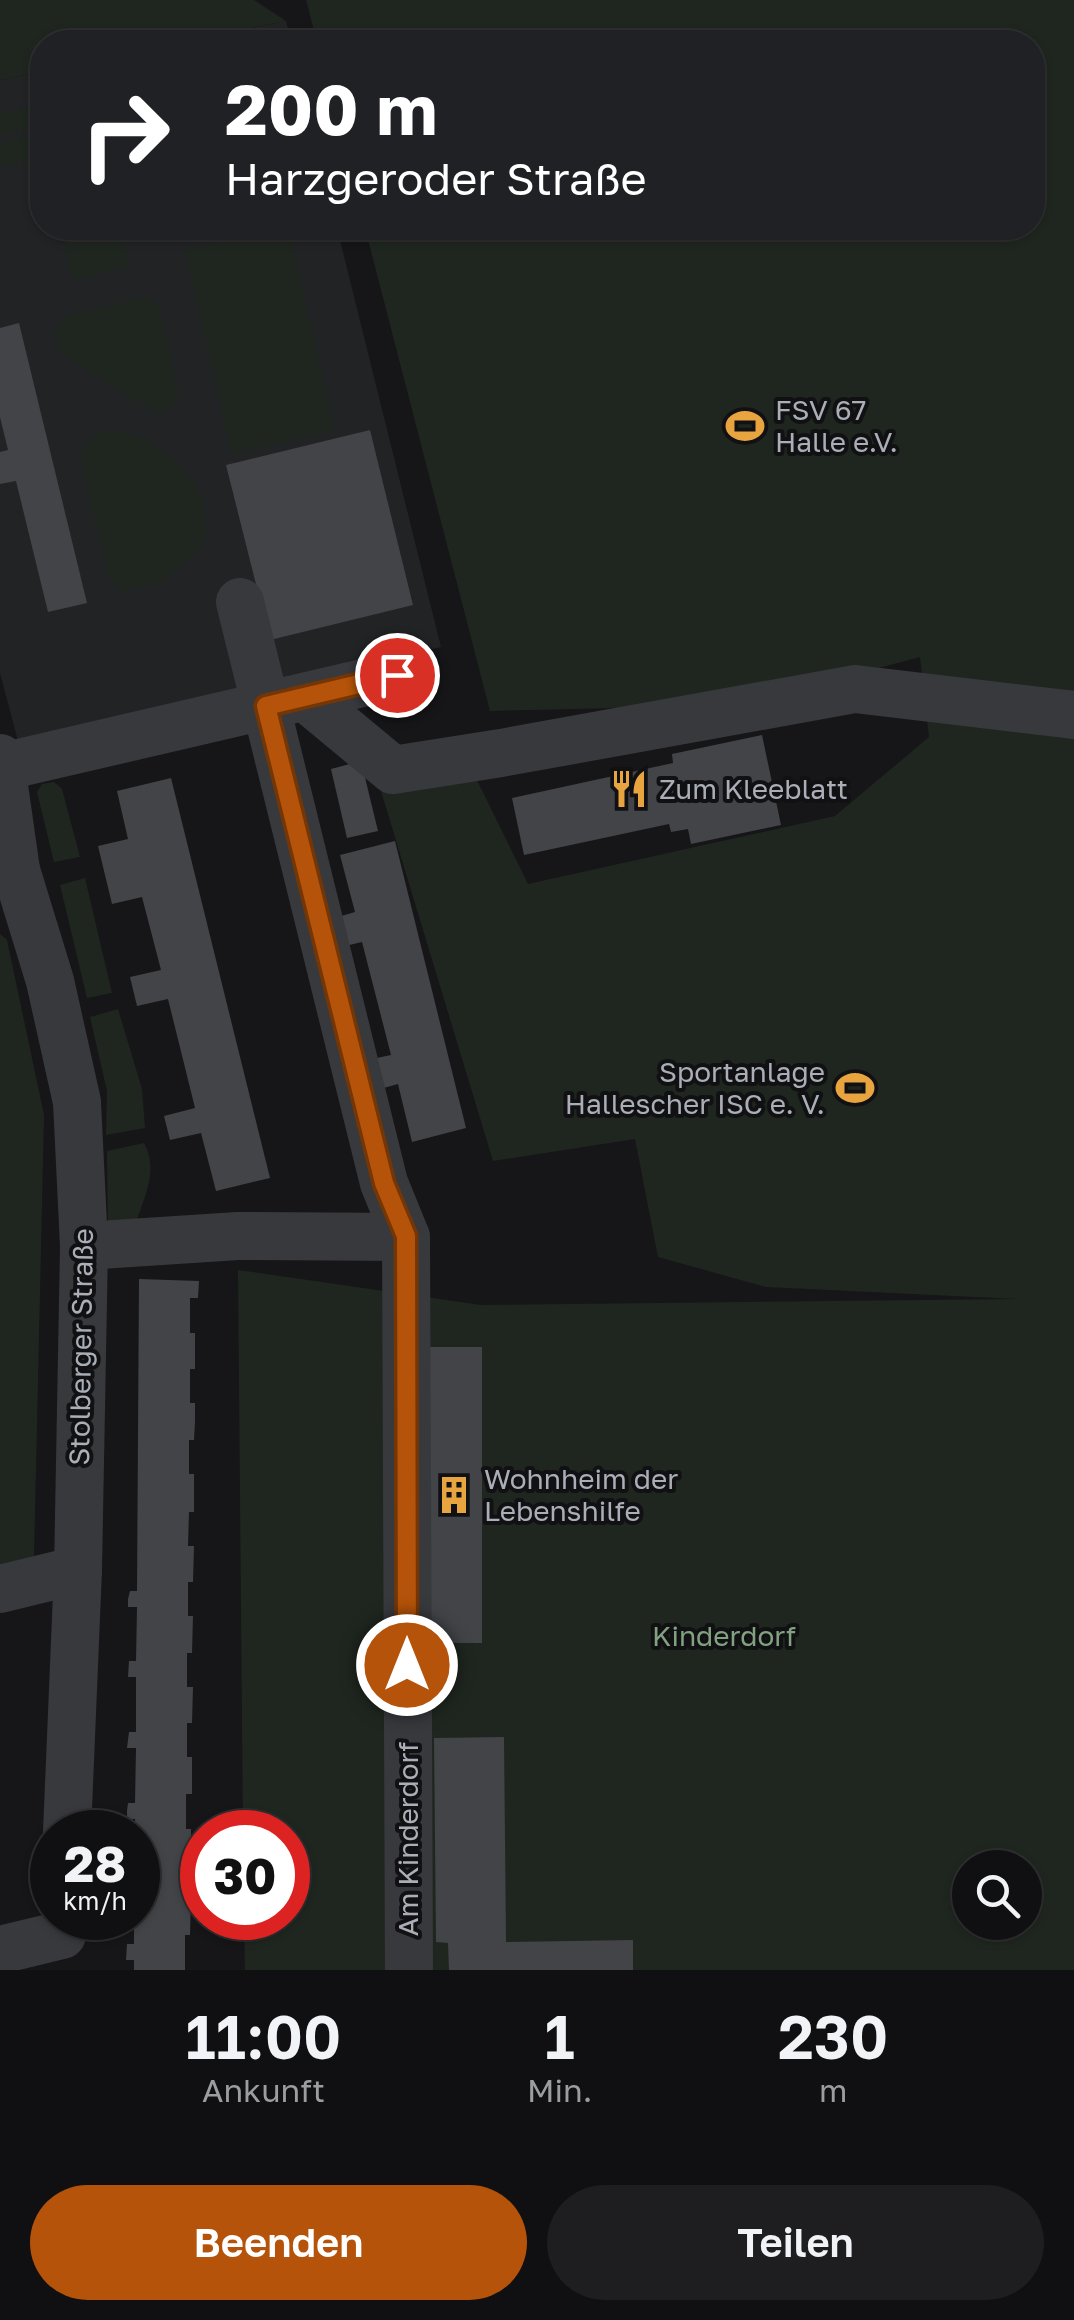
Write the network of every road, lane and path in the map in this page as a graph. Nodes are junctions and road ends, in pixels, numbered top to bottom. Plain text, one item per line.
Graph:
1 (240, 602) dead end
2 (397, 675) dead end
3 (286, 701) junction
4 (1074, 715) edge
5 (1, 763) edge
6 (8, 870) edge
7 (406, 1236) junction
8 (84, 1246) junction
9 (78, 1570) junction
10 (0, 1589) edge
11 (68, 1810) edge
12 (61, 1941) edge
13 (0, 1950) edge
14 (409, 1970) edge

1 - 3 street, Am Kinderdorf
2 - 3 street
3 - 4 street
3 - 5 street
3 - 7 street, Am Kinderdorf
5 - 6 street, Stolberger Straße
6 - 8 street, Stolberger Straße
7 - 8 street
7 - 14 street, Am Kinderdorf
8 - 9 street, Stolberger Straße
9 - 10 street
9 - 11 street, Stolberger Straße
12 - 13 street

